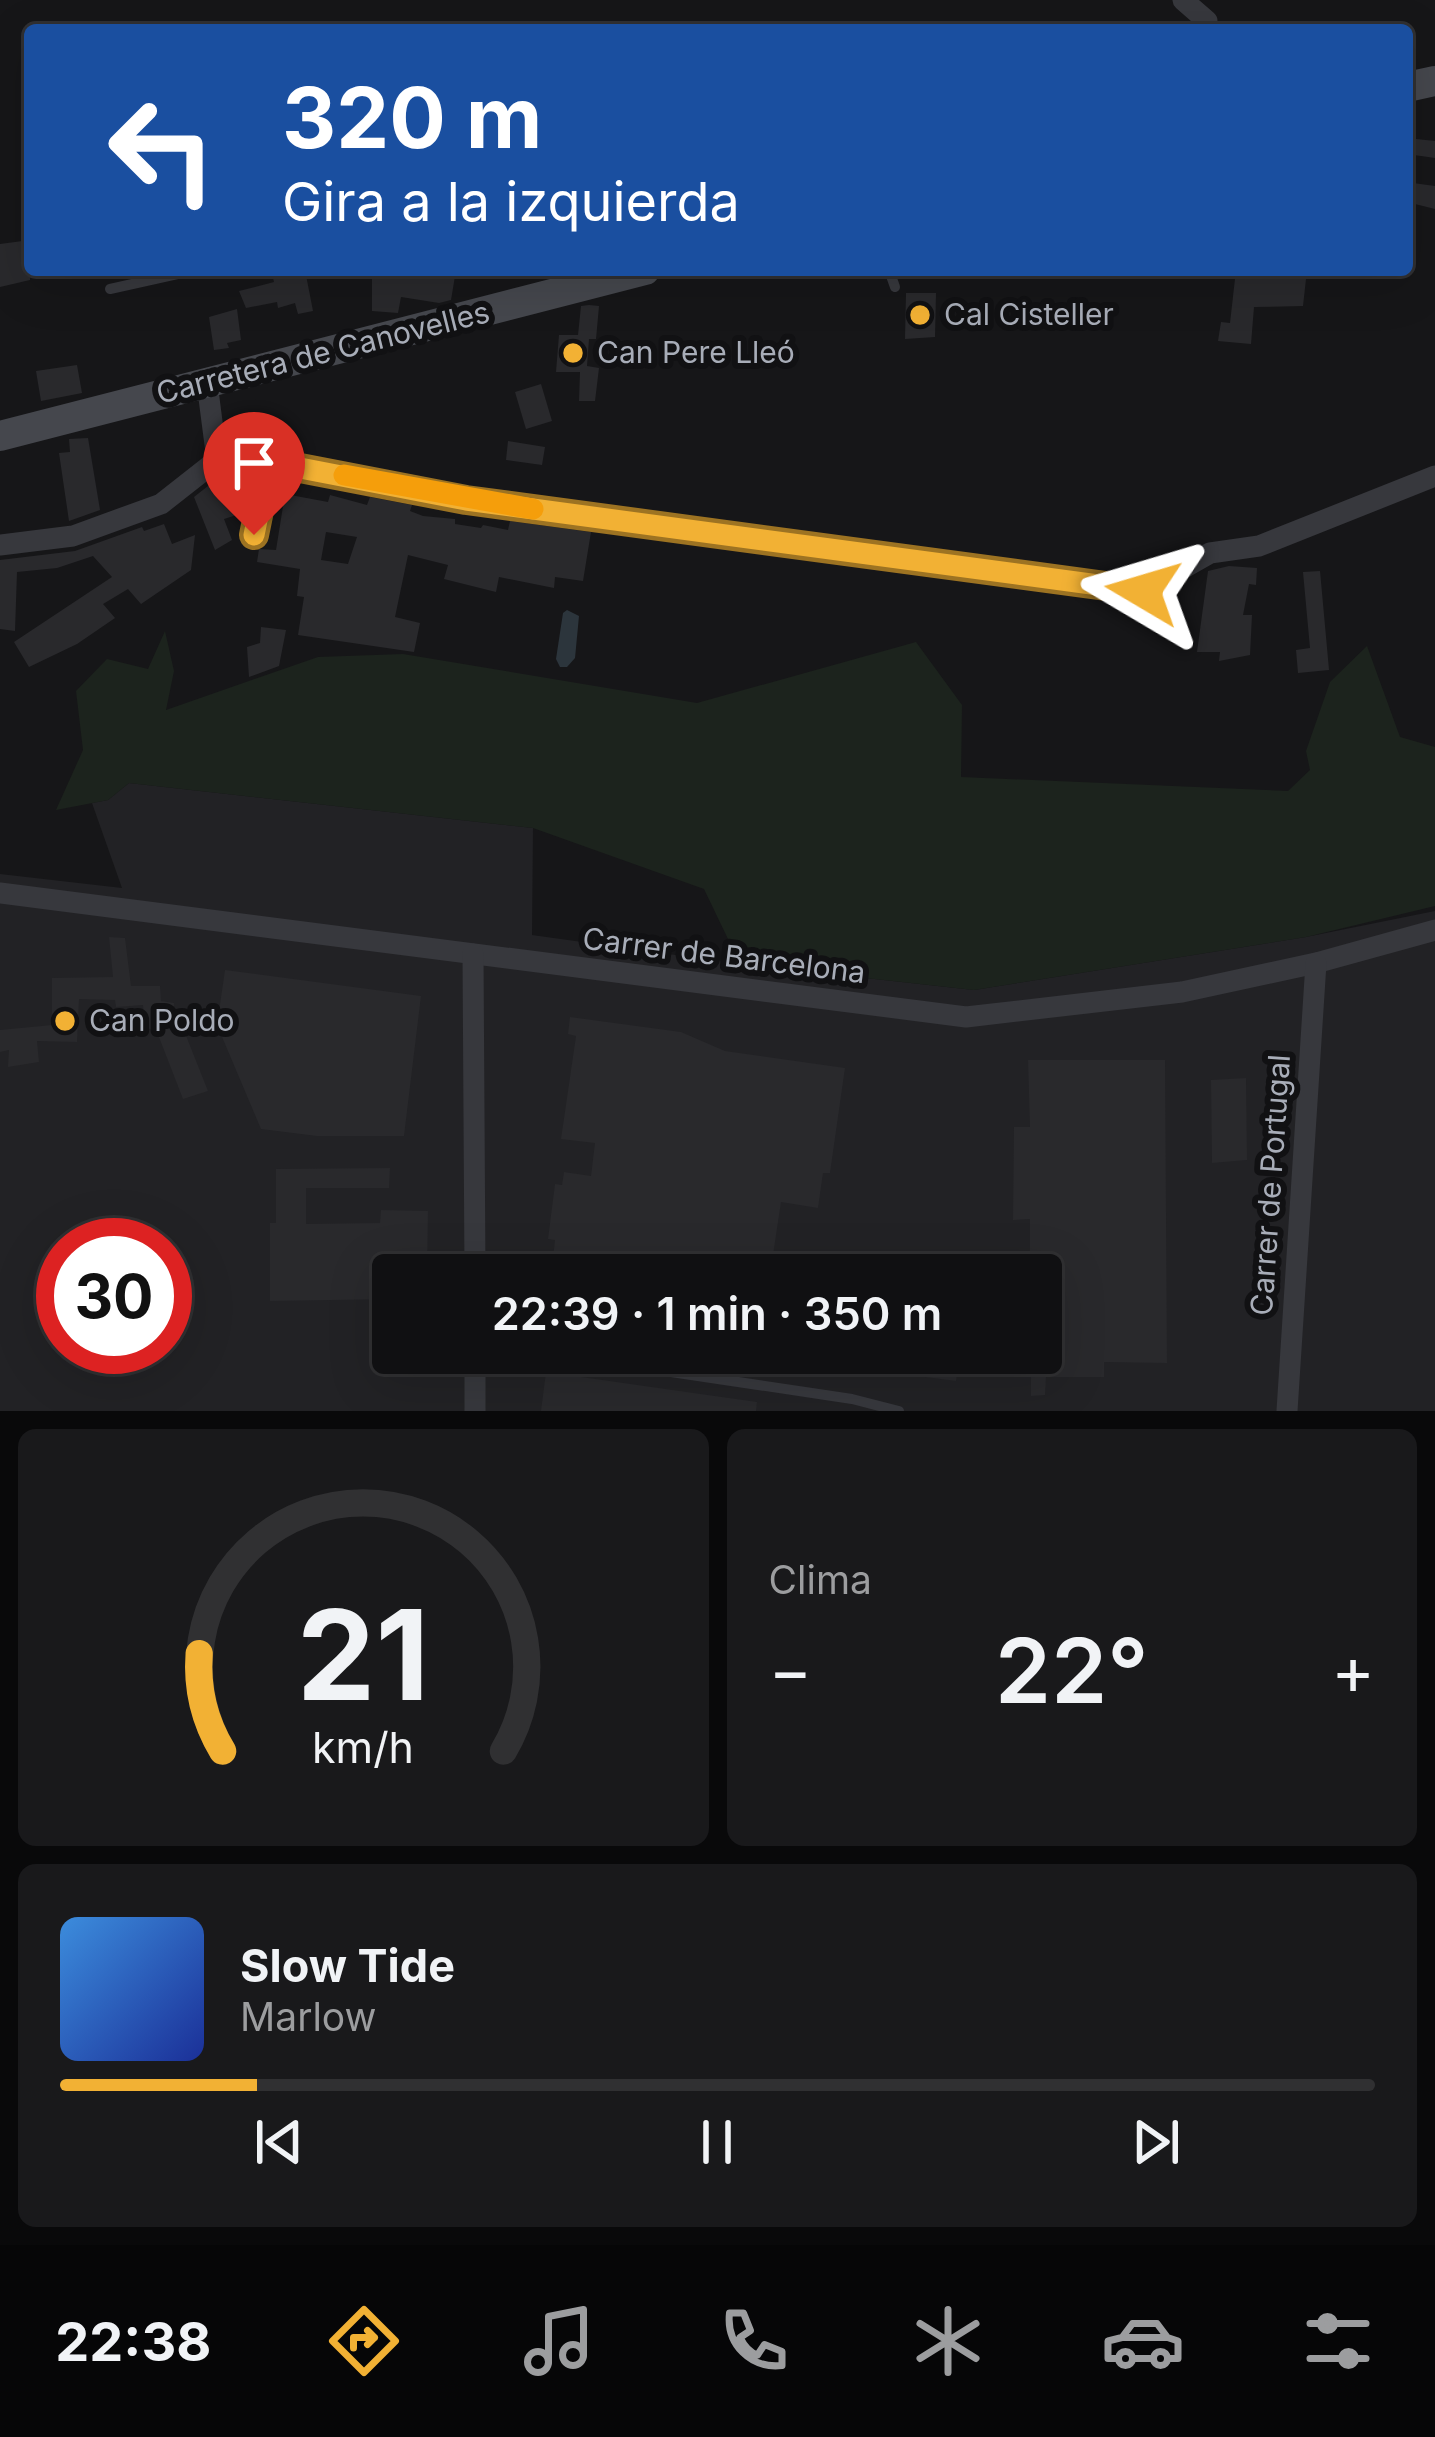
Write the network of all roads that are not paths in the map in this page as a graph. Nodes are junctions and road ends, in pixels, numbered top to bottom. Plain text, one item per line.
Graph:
1 (1183, 0) edge
2 (1207, 24) edge
3 (172, 276) edge
4 (622, 276) edge
5 (891, 276) edge
6 (895, 287) dead end
7 (110, 289) dead end
8 (207, 383) junction
9 (0, 436) edge
10 (217, 460) junction
11 (269, 462) junction
12 (1435, 476) edge
13 (254, 535) dead end
14 (0, 544) edge
15 (0, 893) edge
16 (1435, 930) edge
17 (473, 954) junction
18 (1316, 963) junction
19 (475, 1254) edge
20 (476, 1374) edge
21 (682, 1374) edge
22 (476, 1411) edge
23 (899, 1411) edge
24 (1286, 1411) edge

1 - 2 street
3 - 7 lane
4 - 8 street, Carretera de Canovelles
5 - 6 lane
8 - 9 street, Carretera de Canovelles
8 - 10 street
10 - 11 street
10 - 14 street
11 - 12 street
11 - 13 street
15 - 17 street, Carrer de Barcelona
16 - 18 street, Carrer de Barcelona
17 - 18 street, Carrer de Barcelona
17 - 19 street
18 - 24 street, Carrer de Portugal
20 - 22 street
21 - 23 lane

